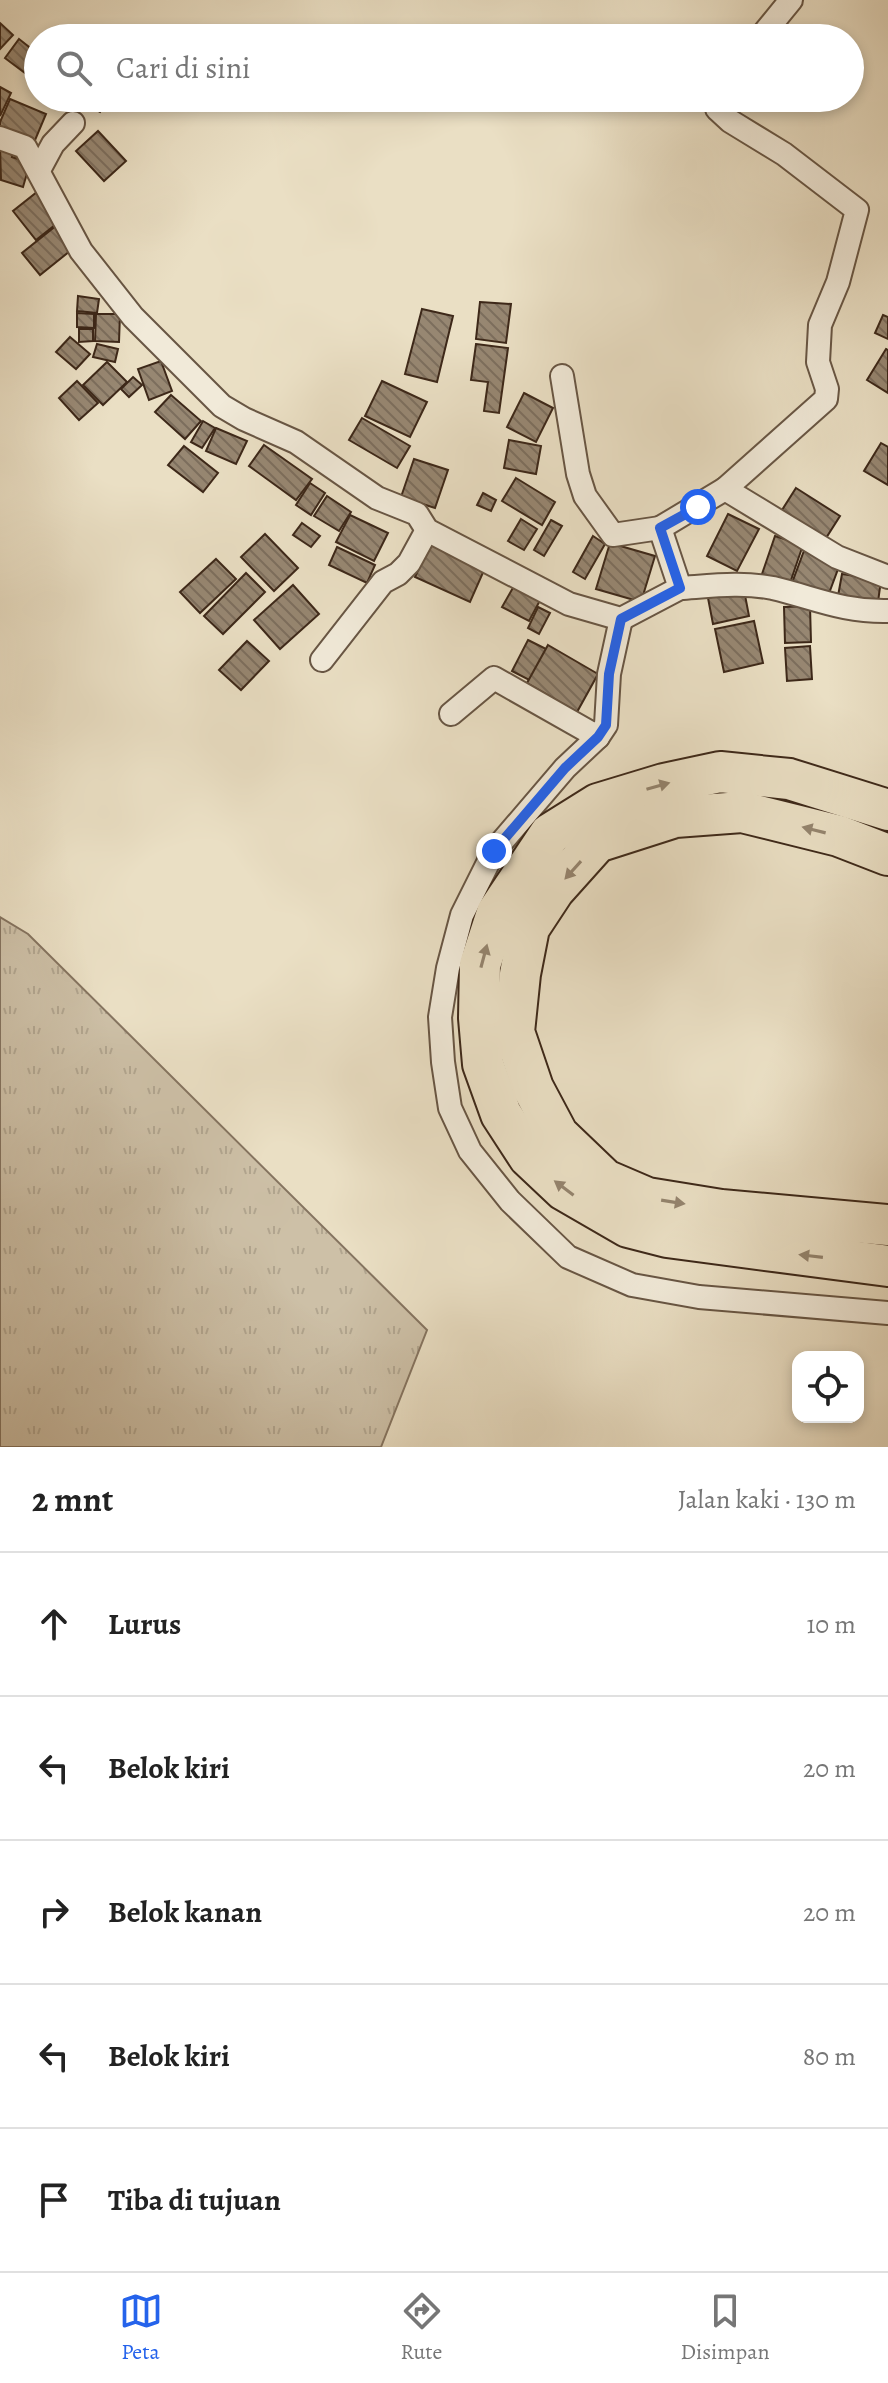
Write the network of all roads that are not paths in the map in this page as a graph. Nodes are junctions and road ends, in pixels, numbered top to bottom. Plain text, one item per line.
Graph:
1 (791, 0) edge
2 (771, 24) edge
3 (720, 112) edge
4 (73, 123) dead end
5 (0, 138) edge
6 (39, 170) junction
7 (562, 376) dead end
8 (725, 489) junction
9 (660, 528) junction
10 (427, 530) junction
11 (888, 577) edge
12 (680, 588) junction
13 (888, 611) edge
14 (621, 619) junction
15 (322, 660) dead end
16 (451, 714) dead end
17 (598, 737) junction
18 (888, 810) edge
19 (888, 855) edge
20 (888, 1225) edge
21 (888, 1266) edge
22 (888, 1313) edge

1 - 2 street
3 - 8 street
4 - 6 street
5 - 6 street
6 - 10 street
7 - 9 street
8 - 9 street
8 - 11 street
9 - 12 street
10 - 14 street
10 - 15 street
12 - 13 street
12 - 14 street
14 - 17 street
16 - 17 street
17 - 22 street
21 -> 18 highway
19 -> 20 highway

